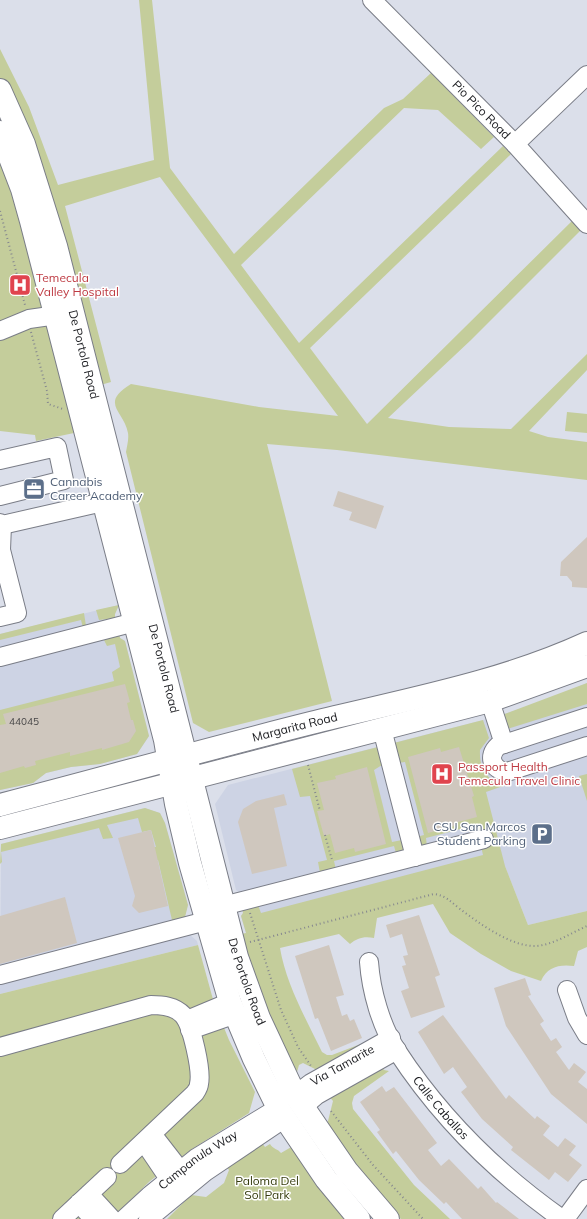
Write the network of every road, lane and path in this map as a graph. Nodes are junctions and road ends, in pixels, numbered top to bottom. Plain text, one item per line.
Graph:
1 (372, 0) edge
2 (587, 75) edge
3 (0, 90) edge
4 (0, 132) edge
5 (515, 144) junction
6 (0, 211) edge
7 (587, 224) edge
8 (57, 315) junction
9 (29, 319) junction
10 (0, 331) edge
11 (69, 411) dead end
12 (107, 450) junction
13 (0, 460) edge
14 (0, 496) edge
15 (103, 502) junction
16 (1, 524) edge
17 (0, 548) edge
18 (0, 617) edge
19 (135, 622) junction
20 (587, 643) edge
21 (0, 657) edge
22 (554, 658) junction
23 (587, 666) edge
24 (490, 701) junction
25 (587, 717) edge
26 (382, 729) junction
27 (504, 744) junction
28 (587, 746) edge
29 (177, 758) junction
30 (308, 763) dead end
31 (182, 782) junction
32 (0, 805) edge
33 (320, 811) dead end
34 (0, 828) edge
35 (325, 835) dead end
36 (484, 839) dead end
37 (415, 857) junction
38 (332, 860) dead end
39 (247, 900) junction
40 (223, 906) junction
41 (206, 921) junction
42 (587, 926) edge
43 (258, 940) junction
44 (248, 942) dead end
45 (369, 962) dead end
46 (0, 974) edge
47 (567, 990) dead end
48 (233, 1008) junction
49 (188, 1025) junction
50 (587, 1035) edge
51 (394, 1044) junction
52 (0, 1047) edge
53 (312, 1067) dead end
54 (290, 1107) junction
55 (331, 1111) dead end
56 (148, 1138) junction
57 (120, 1164) dead end
58 (175, 1174) junction
59 (107, 1177) dead end
60 (587, 1189) edge
61 (84, 1199) junction
62 (62, 1219) edge
63 (93, 1219) edge
64 (112, 1219) edge
65 (124, 1219) edge
66 (148, 1219) edge
67 (359, 1219) edge
68 (388, 1219) edge
69 (422, 1219) edge
70 (562, 1219) edge
71 (565, 1219) edge

1 - 5 street, Pio Pico Road
2 - 5 street
3 - 12 main road, De Portola Road
4 - 8 main road, De Portola Road
5 - 7 street, Pio Pico Road
6 - 9 path
8 - 9 street
8 - 12 main road
8 - 15 main road, De Portola Road
9 - 10 street
9 - 11 path
12 - 29 main road, De Portola Road
13 - 14 street
15 - 16 street
15 - 19 main road, De Portola Road
16 - 17 street
17 - 18 street
19 - 21 street
19 - 29 main road, De Portola Road
20 - 22 main road, Margarita Road
22 - 24 main road
22 - 29 main road, Margarita Road
23 - 24 main road, Margarita Road
24 - 26 main road, Margarita Road
24 - 27 street
25 - 27 street
26 - 31 main road, Margarita Road
26 - 37 street
27 - 28 street
29 - 31 main road, De Portola Road
29 - 32 main road, Margarita Road
30 - 33 path
31 - 34 main road, Margarita Road
31 - 40 main road, De Portola Road
31 - 41 main road, De Portola Road
35 - 38 path
36 - 37 street
37 - 39 street
39 - 40 street
39 - 43 path
40 - 54 main road, De Portola Road
41 - 46 street
41 - 48 main road, De Portola Road
42 - 43 path
43 - 44 path
43 - 53 path
45 - 51 street, Calle Caballos
47 - 50 street
48 - 49 street
48 - 54 main road, De Portola Road
49 - 52 street
49 - 56 street
51 - 54 street, Via Tamarite
51 - 70 street, Calle Caballos
54 - 58 street, Campanula Way
54 - 66 street, Campanula Way
54 - 67 main road, De Portola Road
54 - 68 main road, De Portola Road
55 - 69 path
56 - 57 street
56 - 58 street
58 - 65 street, Campanula Way
59 - 61 street
60 - 71 street
61 - 62 street
61 - 63 street
61 - 64 street

